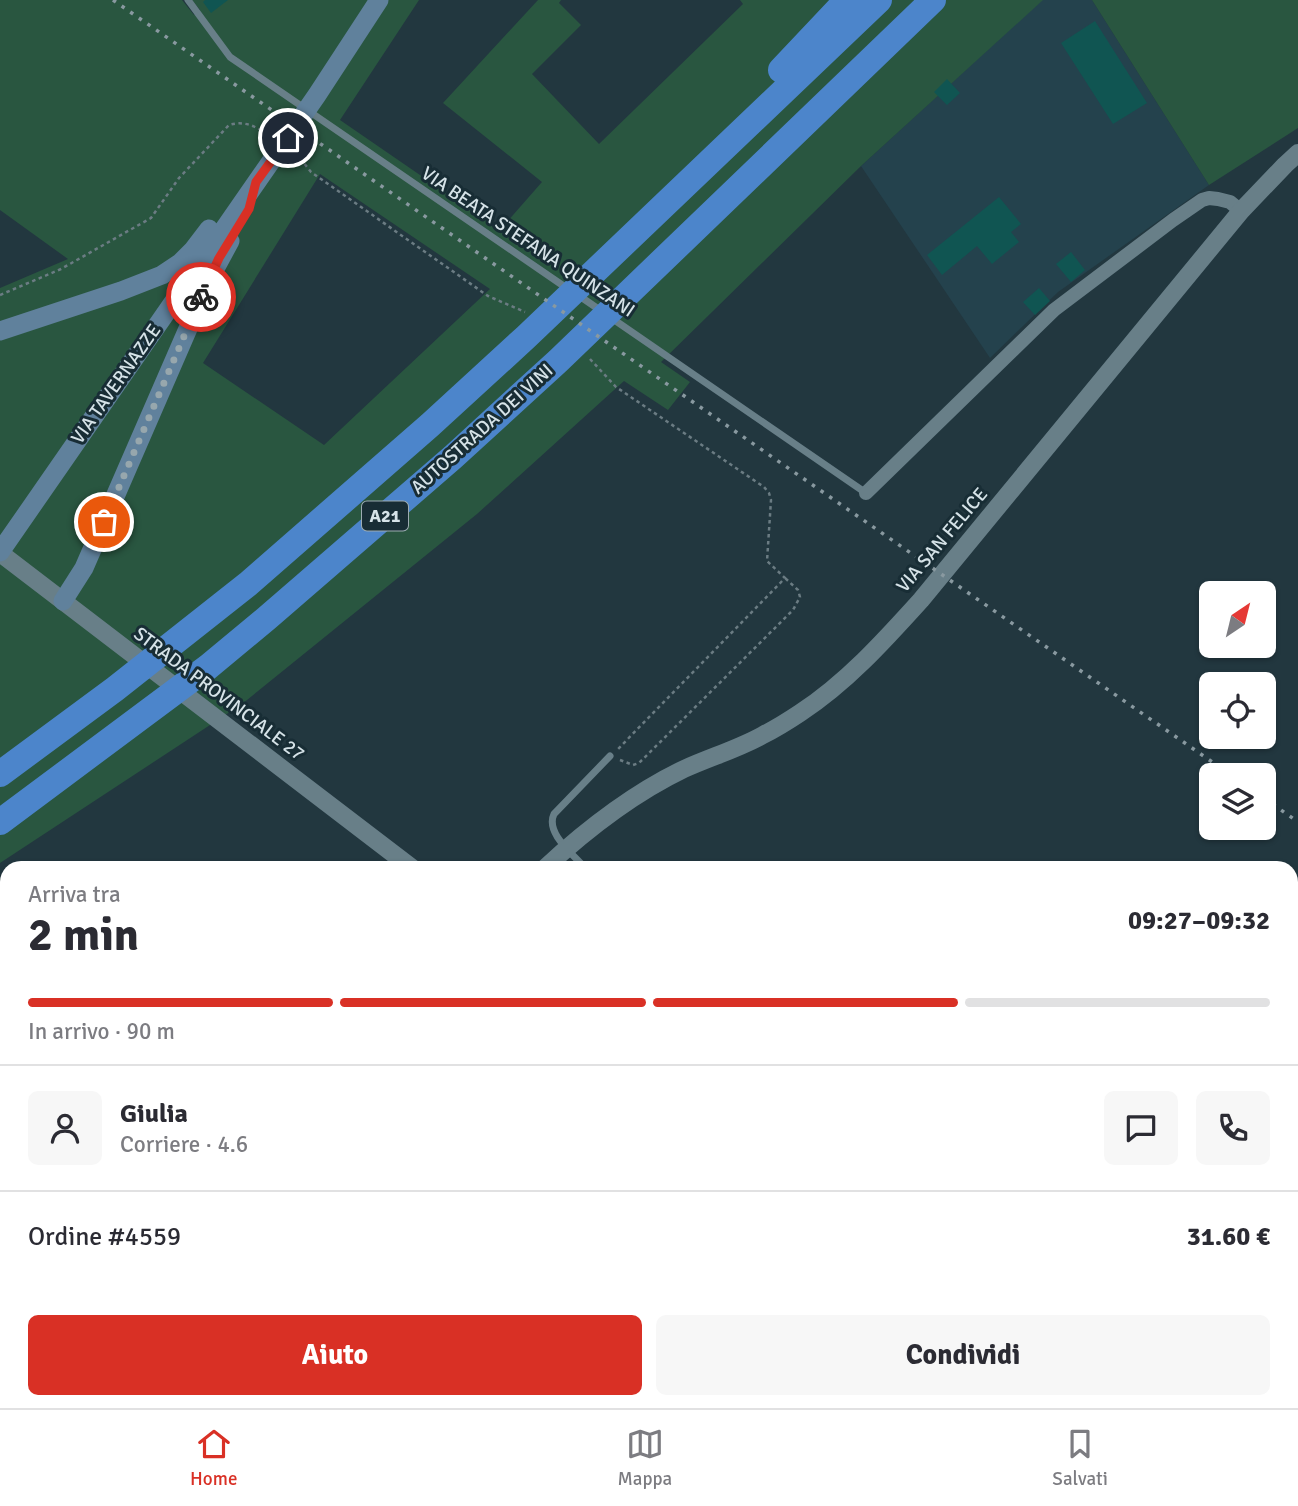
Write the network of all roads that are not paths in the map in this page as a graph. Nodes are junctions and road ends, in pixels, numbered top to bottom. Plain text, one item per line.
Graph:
1 (188, 0) edge
2 (379, 0) edge
3 (847, 0) edge
4 (879, 0) edge
5 (933, 0) edge
6 (950, 0) edge
7 (880, 50) junction
8 (1298, 153) edge
9 (698, 173) junction
10 (256, 182) junction
11 (1241, 211) junction
12 (0, 331) edge
13 (866, 493) joint
14 (0, 552) edge
15 (63, 601) junction
16 (611, 756) road end
17 (0, 774) edge
18 (0, 822) edge
19 (567, 848) junction
20 (403, 861) edge
21 (553, 861) edge
22 (579, 861) edge

1 - 13 lane, VIA BEATA STEFANA QUINZANI
2 - 10 main road
3 - 9 highway
4 - 9 highway, AUTOSTRADA DEI VINI / A21
5 - 7 highway, AUTOSTRADA DEI VINI / A21
6 - 7 highway
7 - 18 highway, AUTOSTRADA DEI VINI / A21
8 - 11 street, VIA SAN FELICE
9 - 17 highway, AUTOSTRADA DEI VINI / A21
10 - 12 main road
10 - 14 main road, VIA TAVERNAZZE
10 - 15 main road
11 - 13 street
11 - 19 street, VIA SAN FELICE
14 - 15 street, STRADA PROVINCIALE 27
15 - 20 street, STRADA PROVINCIALE 27
16 - 19 lane
19 - 21 street, VIA SAN FELICE
19 - 22 lane

